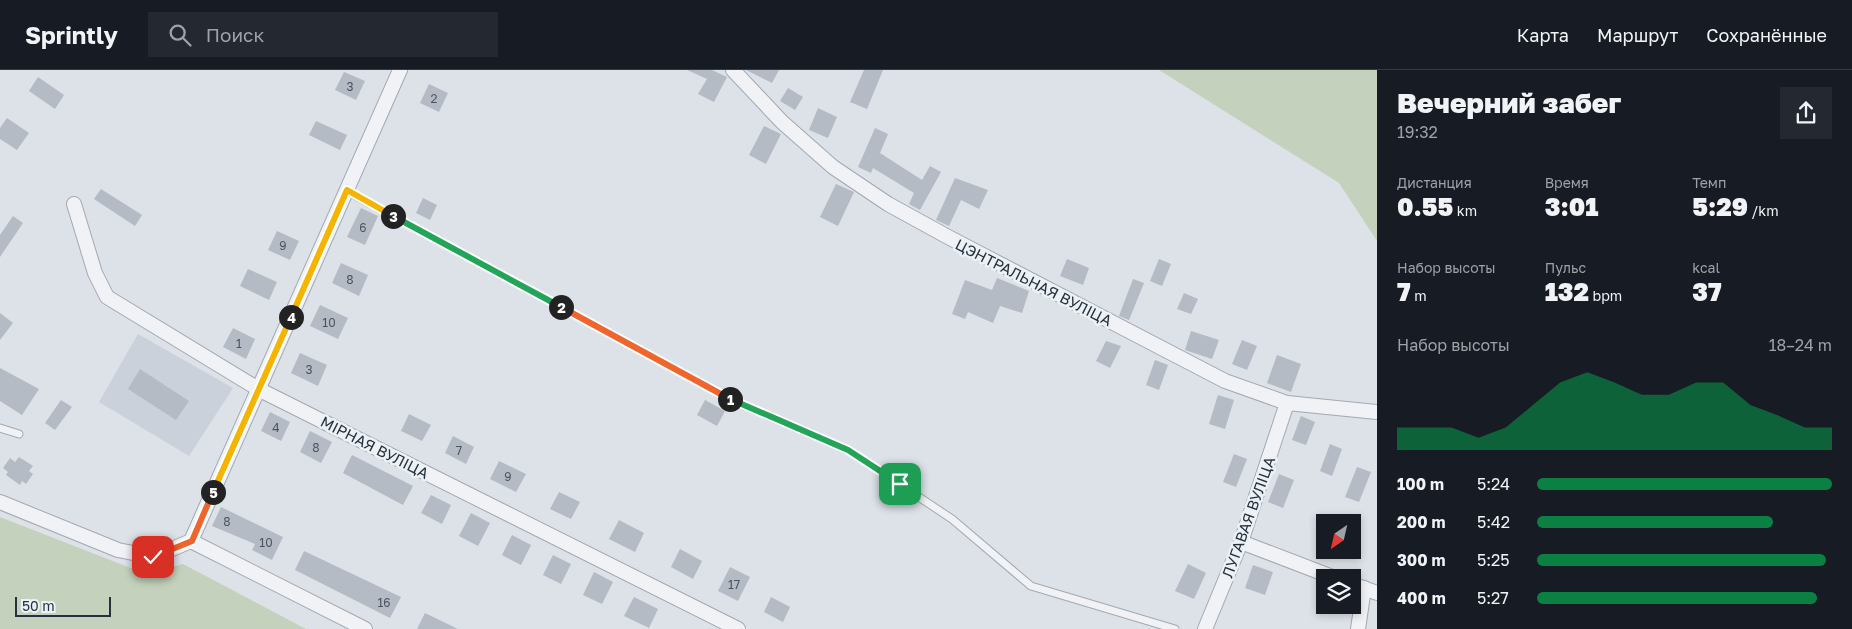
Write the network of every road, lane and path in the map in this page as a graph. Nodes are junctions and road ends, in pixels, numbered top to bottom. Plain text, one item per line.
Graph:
1 (400, 70) edge
2 (733, 70) edge
3 (347, 190) junction
4 (74, 204) dead end
5 (260, 390) junction
6 (1287, 403) junction
7 (1377, 412) edge
8 (0, 428) edge
9 (19, 434) dead end
10 (0, 502) edge
11 (192, 541) junction
12 (1241, 542) junction
13 (1316, 571) edge
14 (1364, 588) edge
15 (365, 629) edge
16 (738, 629) edge
17 (1175, 629) edge
18 (1205, 629) edge
19 (1358, 629) edge

1 - 3 street
2 - 6 street, ЦЭНТРАЛЬНАЯ ВУЛІЦА
3 - 5 street
3 - 17 lane
4 - 5 street, МІРНАЯ ВУЛІЦА
5 - 11 street
5 - 16 street, МІРНАЯ ВУЛІЦА
6 - 7 street, ЦЭНТРАЛЬНАЯ ВУЛІЦА
6 - 12 street, ЛУГАВАЯ ВУЛІЦА
8 - 9 lane
10 - 11 street
11 - 15 street
12 - 13 street
12 - 18 street, ЛУГАВАЯ ВУЛІЦА
14 - 19 street

